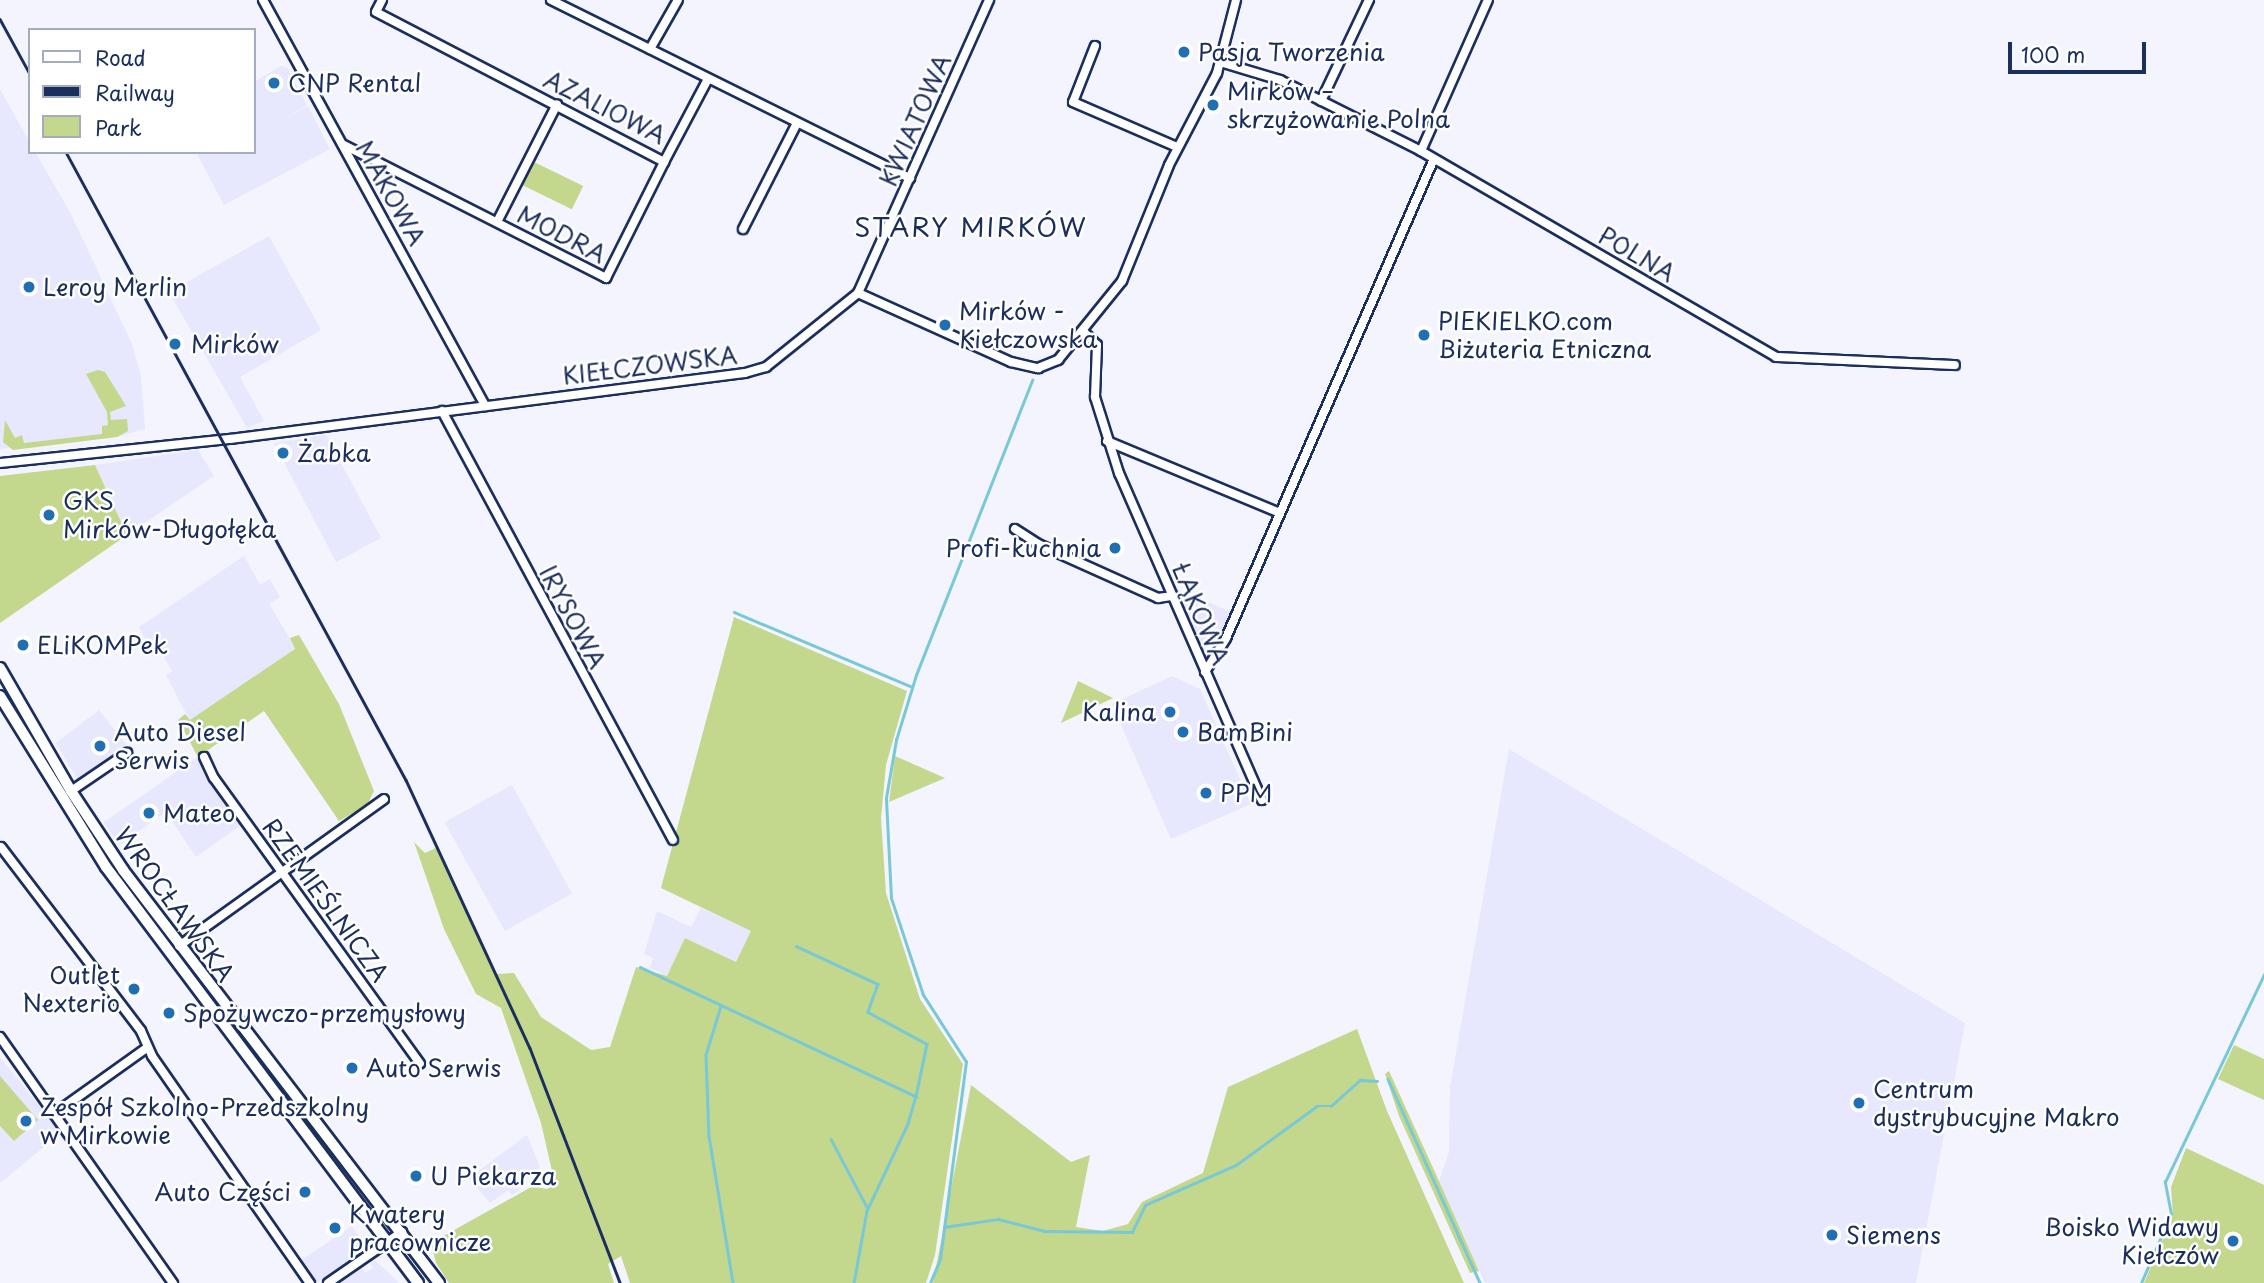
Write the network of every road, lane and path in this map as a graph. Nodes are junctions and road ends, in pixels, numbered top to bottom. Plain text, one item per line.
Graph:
1 (263, 0) edge
2 (382, 0) edge
3 (551, 0) edge
4 (678, 0) edge
5 (989, 0) edge
6 (1236, 0) edge
7 (1369, 0) edge
8 (1488, 0) edge
9 (1095, 46) dead end
10 (650, 49) junction
11 (1220, 62) junction
12 (708, 79) junction
13 (1321, 101) junction
14 (557, 104) junction
15 (797, 123) junction
16 (343, 145) junction
17 (1177, 147) junction
18 (1421, 151) junction
19 (1433, 160) junction
20 (664, 162) junction
21 (910, 178) junction
22 (497, 222) junction
23 (743, 229) dead end
24 (858, 293) junction
25 (1084, 332) junction
26 (1955, 365) dead end
27 (485, 405) junction
28 (442, 411) junction
29 (1107, 442) junction
30 (0, 463) edge
31 (1280, 513) junction
32 (1015, 529) dead end
33 (1173, 596) junction
34 (0, 668) edge
35 (1205, 672) junction
36 (0, 696) edge
37 (127, 752) dead end
38 (204, 757) dead end
39 (71, 792) junction
40 (384, 799) dead end
41 (1262, 800) dead end
42 (673, 840) dead end
43 (1, 847) edge
44 (282, 872) junction
45 (179, 946) junction
46 (0, 1037) edge
47 (148, 1046) junction
48 (420, 1064) dead end
49 (54, 1114) junction
50 (402, 1233) junction
51 (388, 1243) junction
52 (173, 1283) edge
53 (310, 1283) edge
54 (328, 1283) edge
55 (418, 1283) edge
56 (439, 1283) edge

1 - 16 street, MAKOWA
2 - 14 street, AZALIOWA
3 - 10 street
4 - 10 street
5 - 21 street, KWIATOWA
6 - 11 street
7 - 13 street
8 - 18 street
9 - 17 street
10 - 12 street
11 - 13 street, POLNA
11 - 17 street
12 - 15 street
12 - 20 street, AZALIOWA
13 - 18 street, POLNA
14 - 20 street, AZALIOWA
14 - 22 street, MODRA
15 - 21 street
15 - 23 street
16 - 22 street, MODRA
16 - 27 street, MAKOWA
17 - 25 street
18 - 19 street, POLNA
19 - 26 street, POLNA
19 - 31 street
20 - 22 street, MODRA
21 - 24 street, KWIATOWA
24 - 25 street
24 - 27 street, KIEŁCZOWSKA
25 - 29 street, ŁĄKOWA
27 - 28 street, KIEŁCZOWSKA
28 - 30 street, KIEŁCZOWSKA
28 - 42 street, IRYSOWA
29 - 31 street
29 - 33 street, ŁĄKOWA
31 - 35 street
32 - 33 street
33 - 35 street, ŁĄKOWA
34 - 39 main road, WROCŁAWSKA
35 - 41 street, ŁĄKOWA
36 - 51 main road, WROCŁAWSKA
37 - 39 street
38 - 44 street, RZEMIEŚLNICZA
39 - 45 main road, WROCŁAWSKA
40 - 44 street
43 - 47 street
44 - 45 street
44 - 48 street, RZEMIEŚLNICZA
45 - 50 main road, WROCŁAWSKA
46 - 49 street
47 - 49 street
47 - 53 street
49 - 52 street
50 - 51 street
50 - 56 main road, WROCŁAWSKA
51 - 54 street
51 - 55 main road, WROCŁAWSKA

